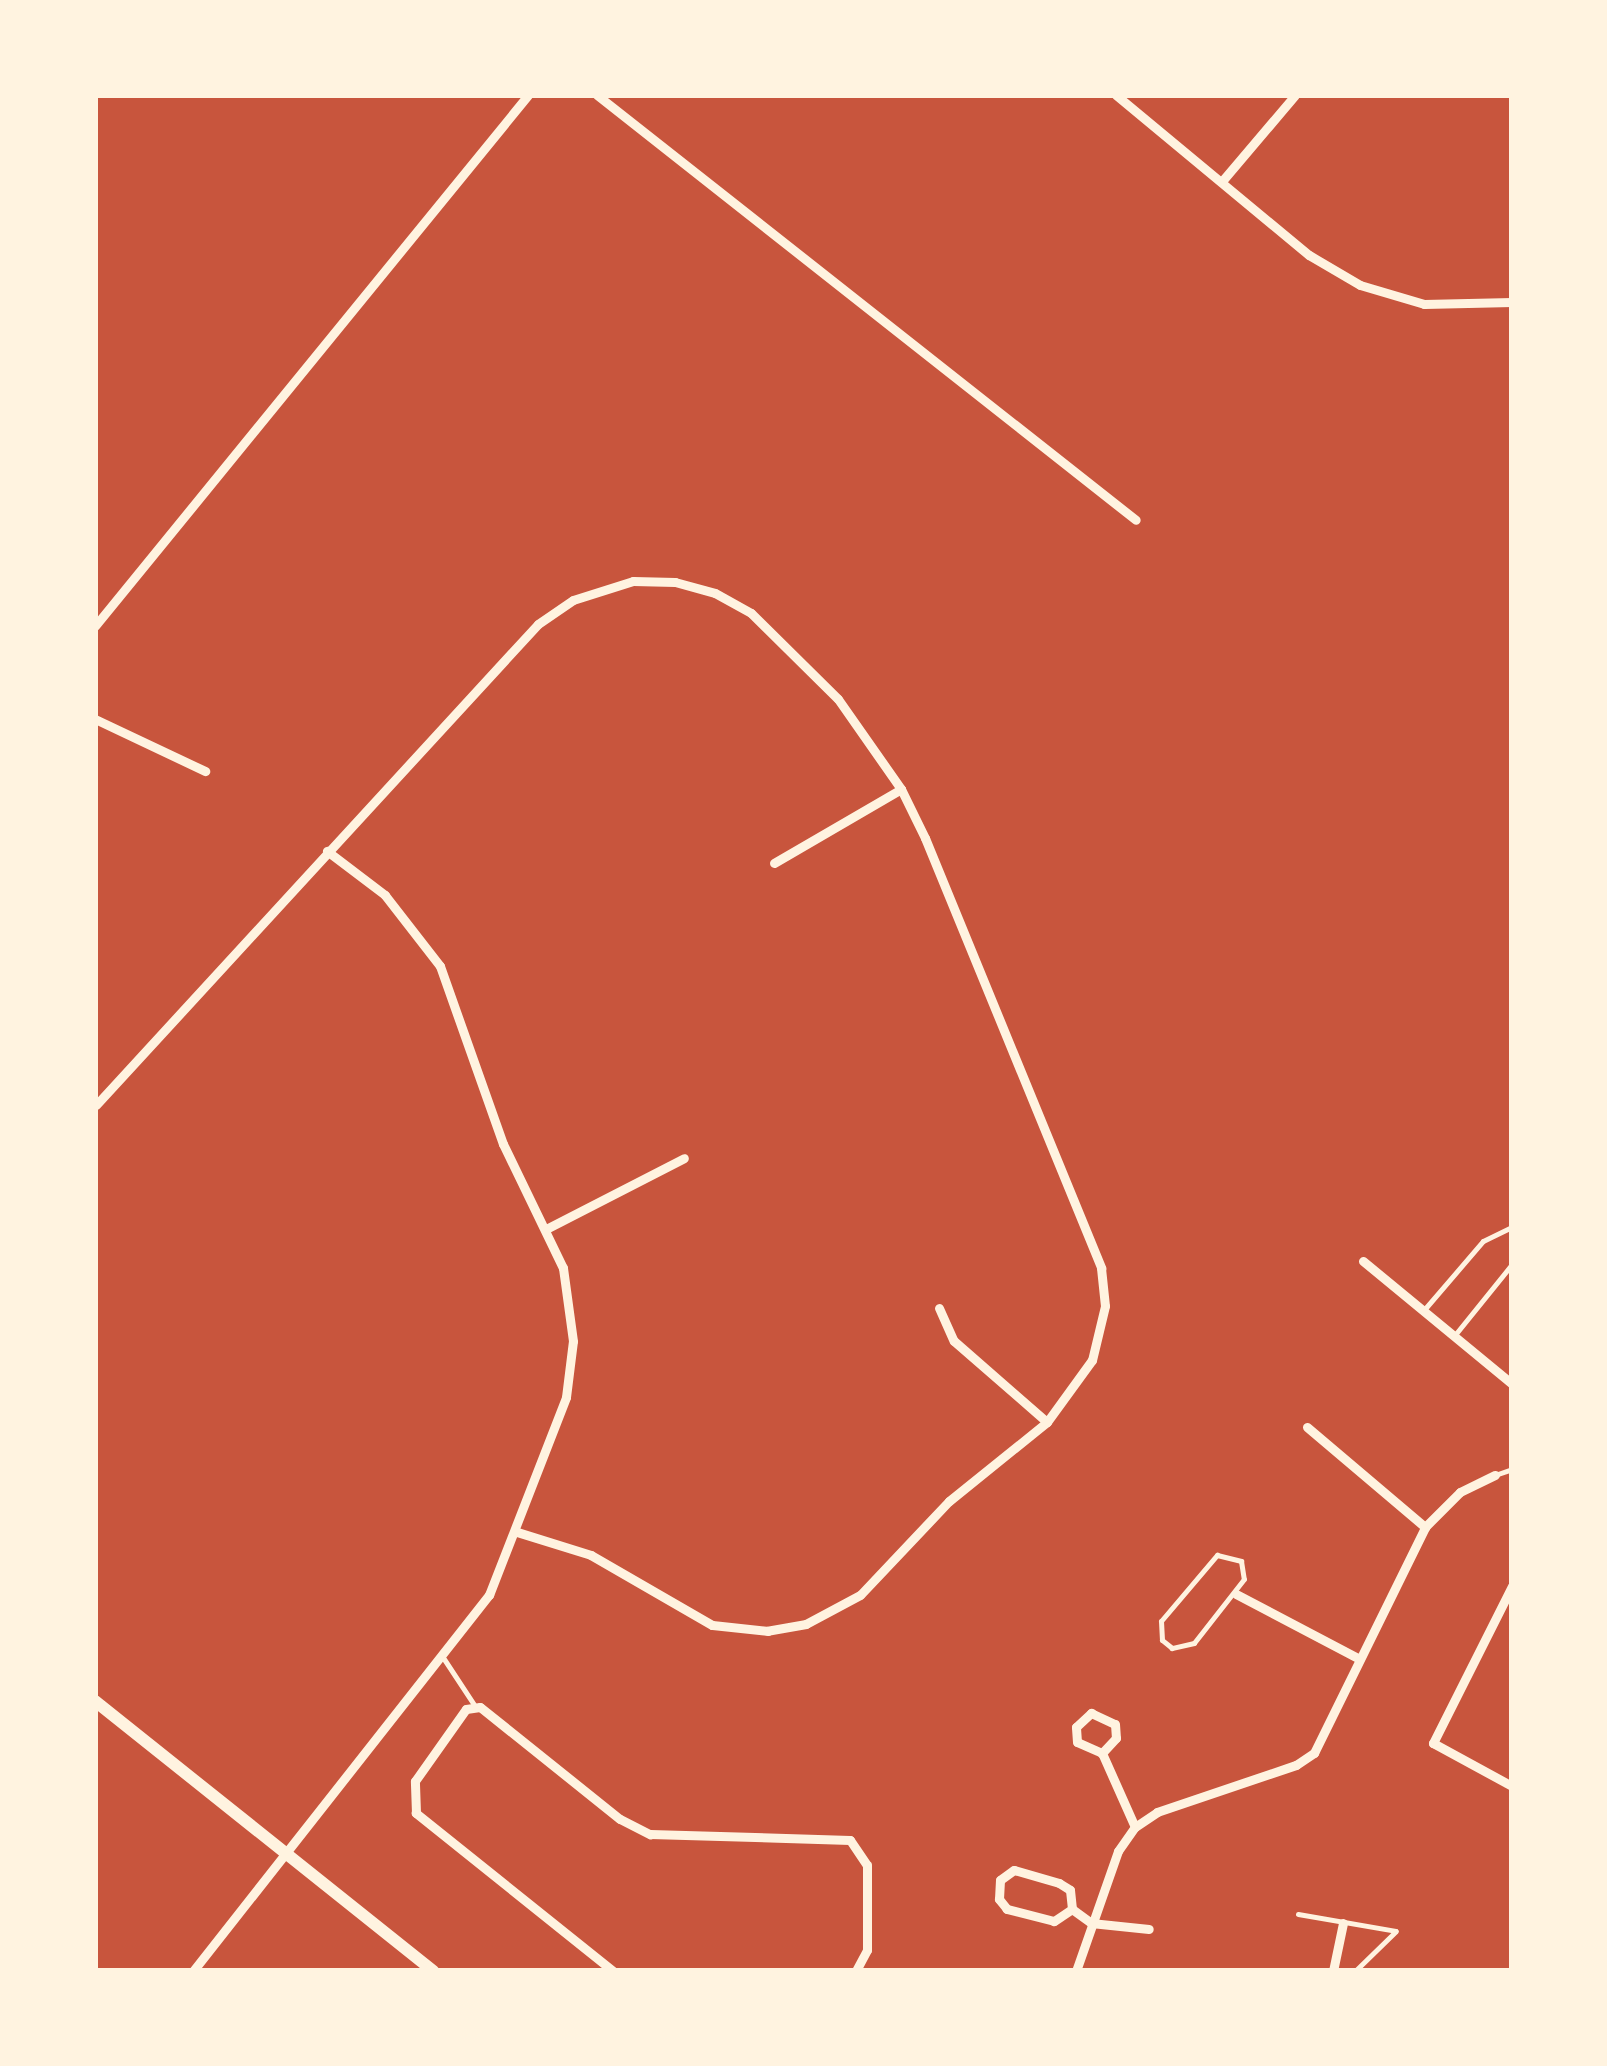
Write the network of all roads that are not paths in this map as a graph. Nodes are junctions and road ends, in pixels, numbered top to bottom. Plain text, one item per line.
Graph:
1 (528, 95) edge
2 (597, 95) edge
3 (1116, 95) edge
4 (1295, 95) edge
5 (1223, 180) junction
6 (1512, 302) edge
7 (1136, 520) dead end
8 (95, 626) edge
9 (95, 719) edge
10 (205, 771) dead end
11 (902, 790) junction
12 (327, 851) junction
13 (774, 863) dead end
14 (96, 1105) edge
15 (684, 1158) dead end
16 (1512, 1227) edge
17 (546, 1229) junction
18 (1363, 1261) dead end
19 (1512, 1264) edge
20 (940, 1308) dead end
21 (1423, 1311) junction
22 (1454, 1336) junction
23 (1512, 1384) edge
24 (1047, 1422) junction
25 (1306, 1427) dead end
26 (1512, 1469) edge
27 (1494, 1476) joint
28 (1426, 1527) junction
29 (516, 1532) junction
30 (1512, 1586) edge
31 (1236, 1594) junction
32 (1358, 1658) junction
33 (444, 1659) junction
34 (95, 1702) edge
35 (475, 1706) junction
36 (1102, 1753) junction
37 (1512, 1786) edge
38 (1134, 1827) junction
39 (288, 1855) junction
40 (1072, 1909) junction
41 (1298, 1914) dead end
42 (1091, 1922) junction
43 (1343, 1922) junction
44 (1149, 1929) dead end
45 (595, 1958) junction
46 (193, 1971) edge
47 (433, 1971) edge
48 (588, 1971) edge
49 (613, 1971) edge
50 (856, 1971) edge
51 (1076, 1971) edge
52 (1333, 1971) edge
53 (1355, 1971) edge

1 - 8 street
2 - 7 street
3 - 5 street
4 - 5 street
5 - 6 street
9 - 10 street
11 - 12 street
11 - 13 street
11 - 24 street
12 - 14 street
12 - 17 street
15 - 17 street
16 - 21 lane
17 - 29 street
18 - 21 street
19 - 22 lane
20 - 24 street
21 - 22 street
22 - 23 street
24 - 29 street
25 - 28 street
26 - 27 lane
27 - 28 street
28 - 32 street
29 - 33 street
30 - 37 street
31 - 31 lane
31 - 32 street
32 - 38 street
33 - 35 lane
33 - 39 street
34 - 39 main road
35 - 45 street
35 - 50 street
36 - 36 street
36 - 38 street
38 - 42 street
39 - 46 street
39 - 47 main road
40 - 40 street
40 - 42 street
41 - 43 lane
42 - 44 street
42 - 51 street
43 - 52 street
43 - 53 lane
45 - 48 street
45 - 49 street

